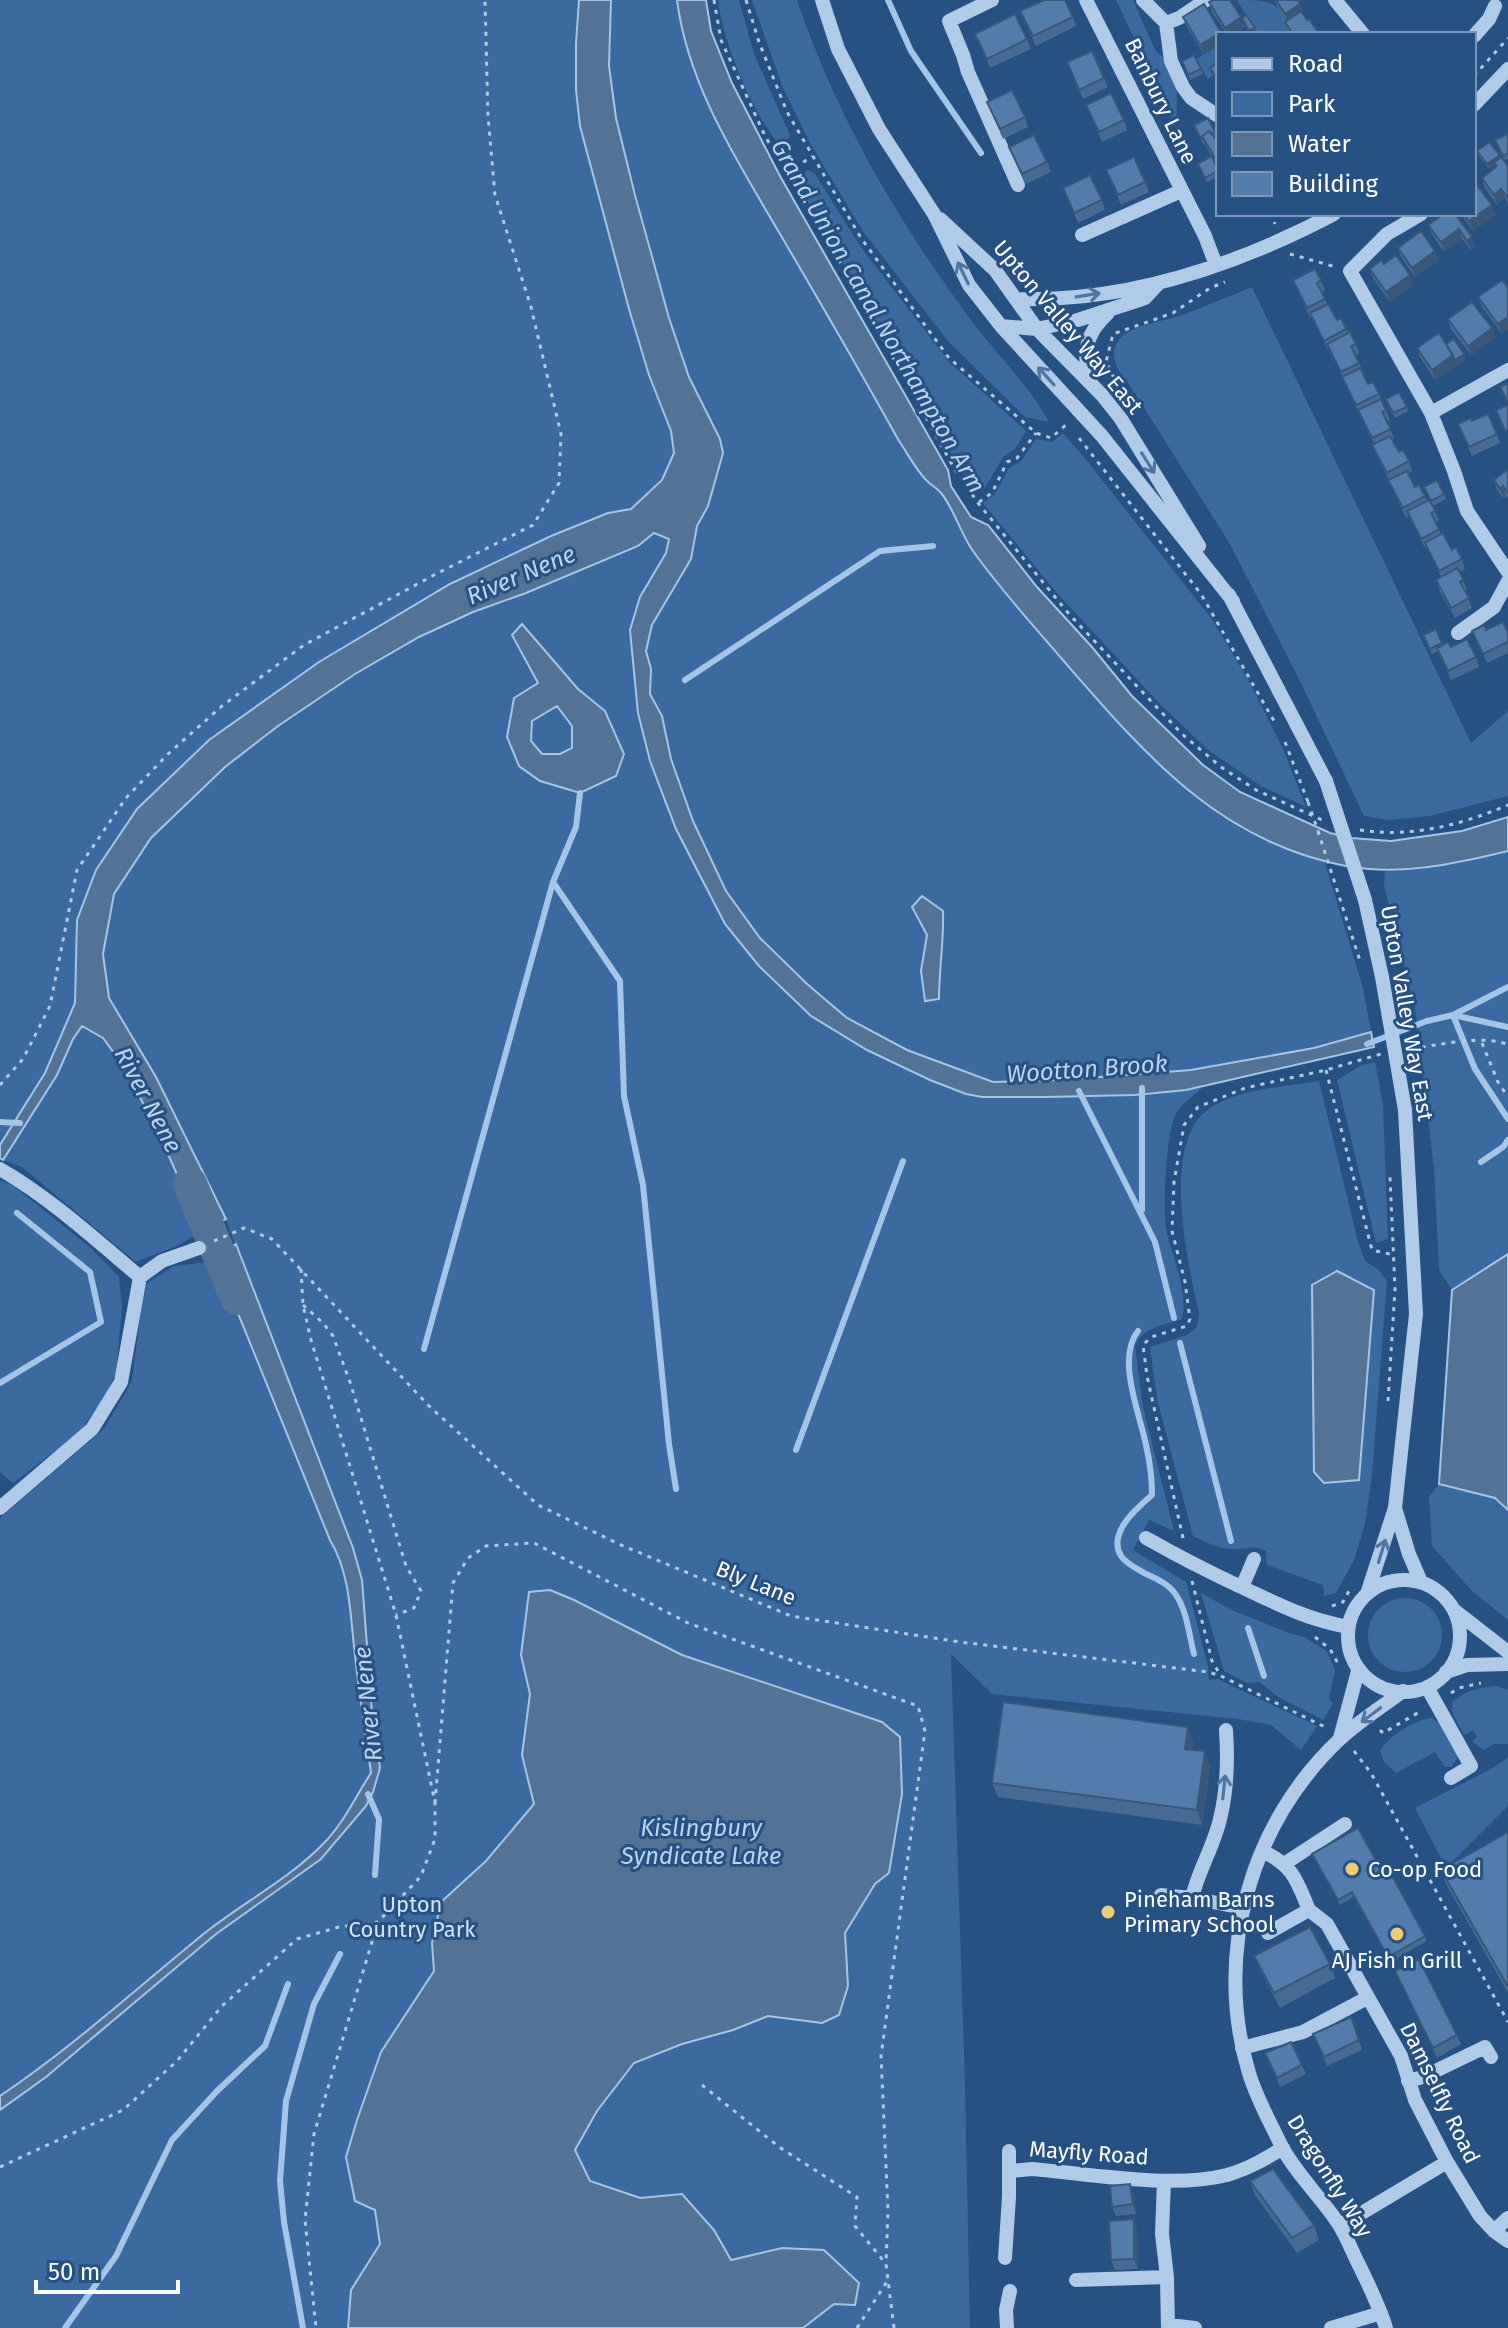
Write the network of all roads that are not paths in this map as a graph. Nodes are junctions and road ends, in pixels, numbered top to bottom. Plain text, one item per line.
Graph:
1 (822, 0) edge
2 (992, 0) edge
3 (1086, 0) edge
4 (1143, 0) edge
5 (1206, 0) edge
6 (1335, 0) edge
7 (1495, 6) dead end
8 (1166, 23) junction
9 (1361, 32) edge
10 (1476, 34) edge
11 (1508, 69) edge
12 (1476, 103) edge
13 (1216, 115) edge
14 (1018, 185) dead end
15 (1181, 191) junction
16 (934, 214) junction
17 (1330, 216) edge
18 (1418, 216) edge
19 (1082, 235) dead end
20 (1216, 265) junction
21 (1158, 284) junction
22 (1018, 299) junction
23 (1111, 310) junction
24 (1001, 326) junction
25 (1037, 329) junction
26 (1508, 370) edge
27 (1088, 380) junction
28 (1431, 413) junction
29 (1508, 572) edge
30 (1508, 581) edge
31 (1233, 601) junction
32 (1458, 633) dead end
33 (0, 1169) edge
34 (199, 1248) road end
35 (140, 1277) junction
36 (0, 1508) edge
37 (1395, 1508) junction
38 (1146, 1538) dead end
39 (1254, 1559) dead end
40 (1421, 1582) junction
41 (1242, 1587) junction
42 (1367, 1594) junction
43 (1454, 1609) junction
44 (1348, 1627) junction
45 (1508, 1652) edge
46 (1508, 1664) edge
47 (1358, 1671) junction
48 (1446, 1672) junction
49 (1427, 1687) junction
50 (1403, 1691) junction
51 (1226, 1730) dead end
52 (1340, 1739) junction
53 (1451, 1778) dead end
54 (1345, 1824) dead end
55 (1262, 1851) junction
56 (1284, 1864) junction
57 (1161, 1895) dead end
58 (1192, 1898) junction
59 (1243, 1908) junction
60 (1309, 1910) junction
61 (1268, 1933) dead end
62 (1367, 1998) junction
63 (1242, 2048) junction
64 (1491, 2057) dead end
65 (1408, 2081) junction
66 (1283, 2148) junction
67 (1009, 2151) dead end
68 (1447, 2162) junction
69 (1010, 2171) junction
70 (1164, 2181) junction
71 (1508, 2218) edge
72 (1340, 2226) junction
73 (1494, 2231) junction
74 (1508, 2241) edge
75 (1005, 2258) dead end
76 (1167, 2277) junction
77 (1076, 2280) dead end
78 (1010, 2291) dead end
79 (1381, 2313) junction
80 (1168, 2326) edge
81 (1007, 2328) edge
82 (1195, 2328) edge
83 (1331, 2328) edge
84 (1386, 2328) edge

1 - 16 street, Upton Valley Way East
2 - 14 street
3 - 15 street, Banbury Lane
4 - 8 street
5 - 8 street
6 - 9 street
7 - 10 street
8 - 13 street
11 - 12 street
15 - 19 street
15 - 20 street, Banbury Lane
16 - 22 street, Upton Valley Way East
24 -> 16 street, Upton Valley Way East
17 - 20 street
18 - 28 street
20 - 21 street
22 -> 21 street
21 - 23 street
22 - 25 street, Upton Valley Way East
23 - 25 street
23 - 27 street
24 - 25 street
31 -> 24 street, Upton Valley Way East
25 - 27 street, Upton Valley Way East
26 - 28 street
27 -> 31 street, Upton Valley Way East
28 - 29 street
30 - 32 street
31 - 37 street, Upton Valley Way East, bridge
33 - 35 street
34 - 35 street
35 - 36 street
37 - 40 street, Upton Valley Way East
42 -> 37 street, Upton Valley Way East
38 - 41 street
39 - 41 street
40 - 42 street
40 - 43 street
41 - 44 street
42 - 44 street
43 - 45 street
43 - 48 street
44 - 47 street
46 - 48 street
47 - 50 street
47 - 52 street, Dragonfly Way
48 - 49 street
49 - 50 street
49 - 53 street
50 -> 52 street, Dragonfly Way
58 -> 51 street
52 - 55 street, Dragonfly Way
54 - 56 street
55 - 56 street
55 - 59 street, Dragonfly Way
56 - 60 street, Damselfly Road
57 - 58 street
58 - 59 street
59 - 63 street, Dragonfly Way
60 - 61 street
60 - 62 street, Damselfly Road
62 - 63 street
62 - 65 street, Damselfly Road
63 - 66 street, Dragonfly Way
64 - 65 street
65 - 68 street, Damselfly Road
66 - 70 street, Mayfly Road
66 - 72 street, Dragonfly Way
67 - 69 street, Mayfly Road
68 - 72 street
68 - 73 street, Damselfly Road
69 - 70 street, Mayfly Road
69 - 75 street, Mayfly Road
70 - 76 street, Mayfly Road
71 - 73 street
72 - 79 street, Dragonfly Way
73 - 74 street, Damselfly Road
76 - 77 street
76 - 80 street, Mayfly Road
78 - 81 street
79 - 83 street
79 - 84 street, Dragonfly Way
80 - 82 street

